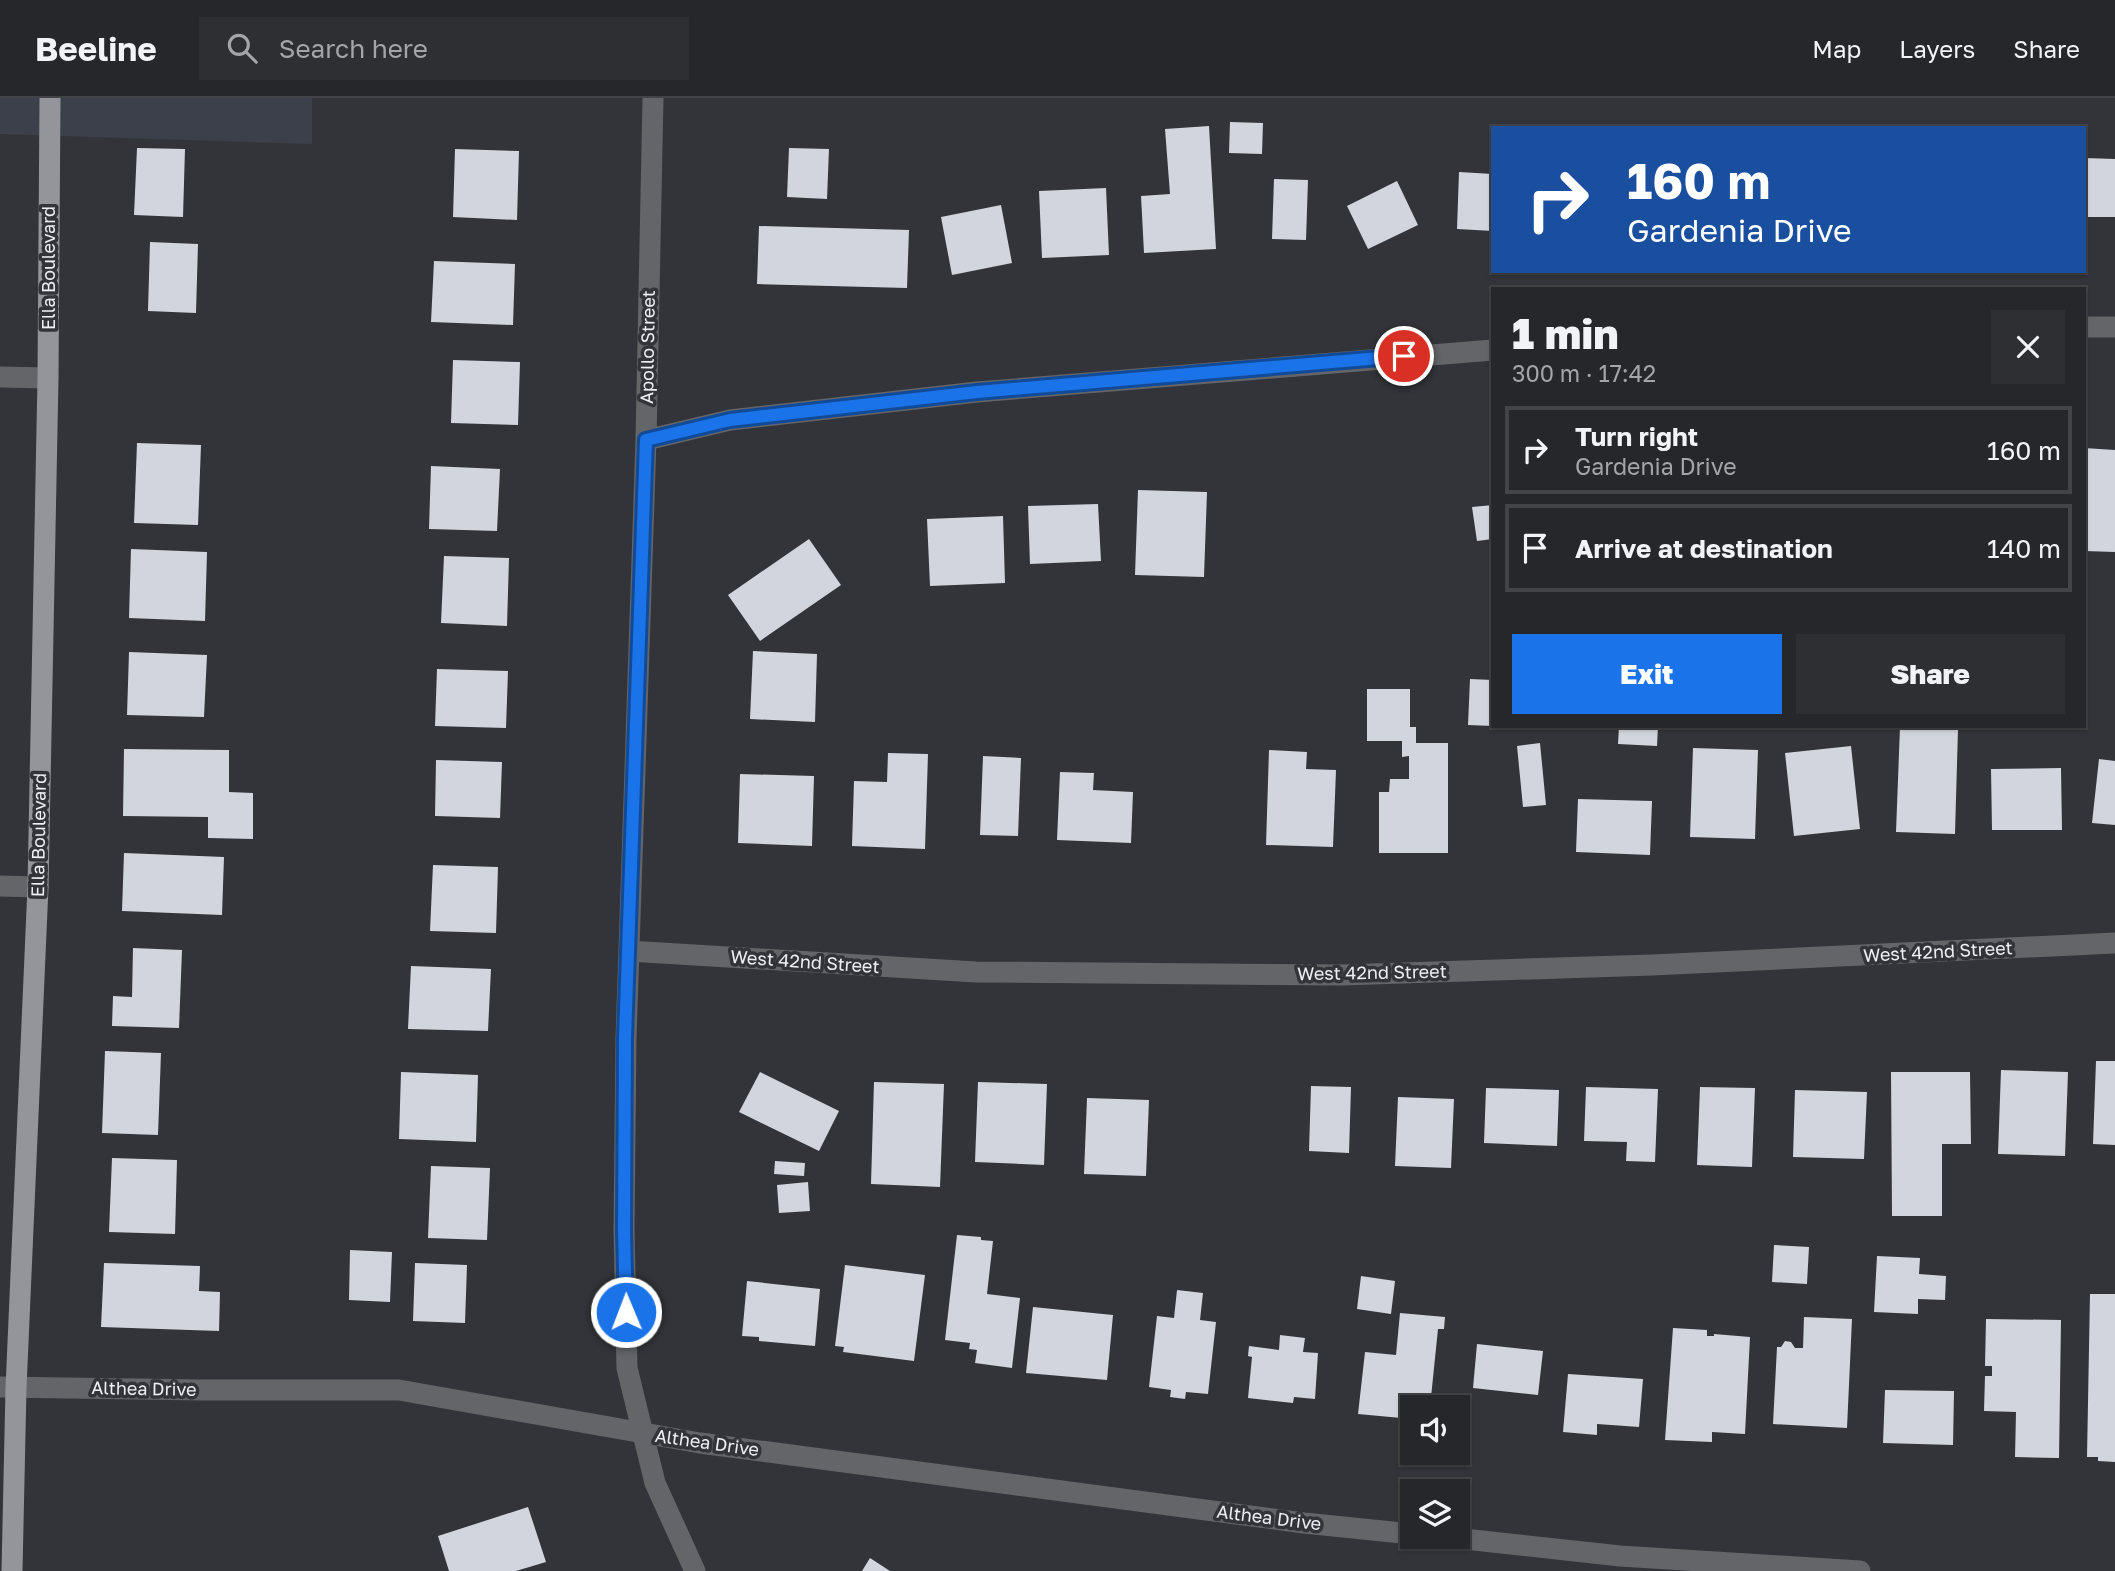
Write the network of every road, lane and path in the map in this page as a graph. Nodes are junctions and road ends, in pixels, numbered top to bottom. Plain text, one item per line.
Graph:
1 (50, 98) edge
2 (653, 98) edge
3 (2086, 327) edge
4 (2115, 327) edge
5 (1491, 350) edge
6 (0, 377) edge
7 (48, 378) junction
8 (646, 440) junction
9 (0, 886) edge
10 (38, 887) junction
11 (2115, 943) edge
12 (629, 951) junction
13 (8, 1387) edge
14 (644, 1434) junction
15 (1400, 1533) edge
16 (1470, 1540) edge
17 (12, 1571) edge
18 (695, 1571) edge
19 (1860, 1571) edge

1 - 7 main road, Ella Boulevard
2 - 8 street, Apollo Street
3 - 4 street
5 - 8 street
6 - 7 street
7 - 10 main road, Ella Boulevard
8 - 12 street, Apollo Street
9 - 10 street
10 - 13 main road, Ella Boulevard
11 - 12 street, West 42nd Street
12 - 14 street, Apollo Street
13 - 14 street, Althea Drive
13 - 17 main road, Ella Boulevard
14 - 15 street, Althea Drive
14 - 18 street, Apollo Street
16 - 19 street

